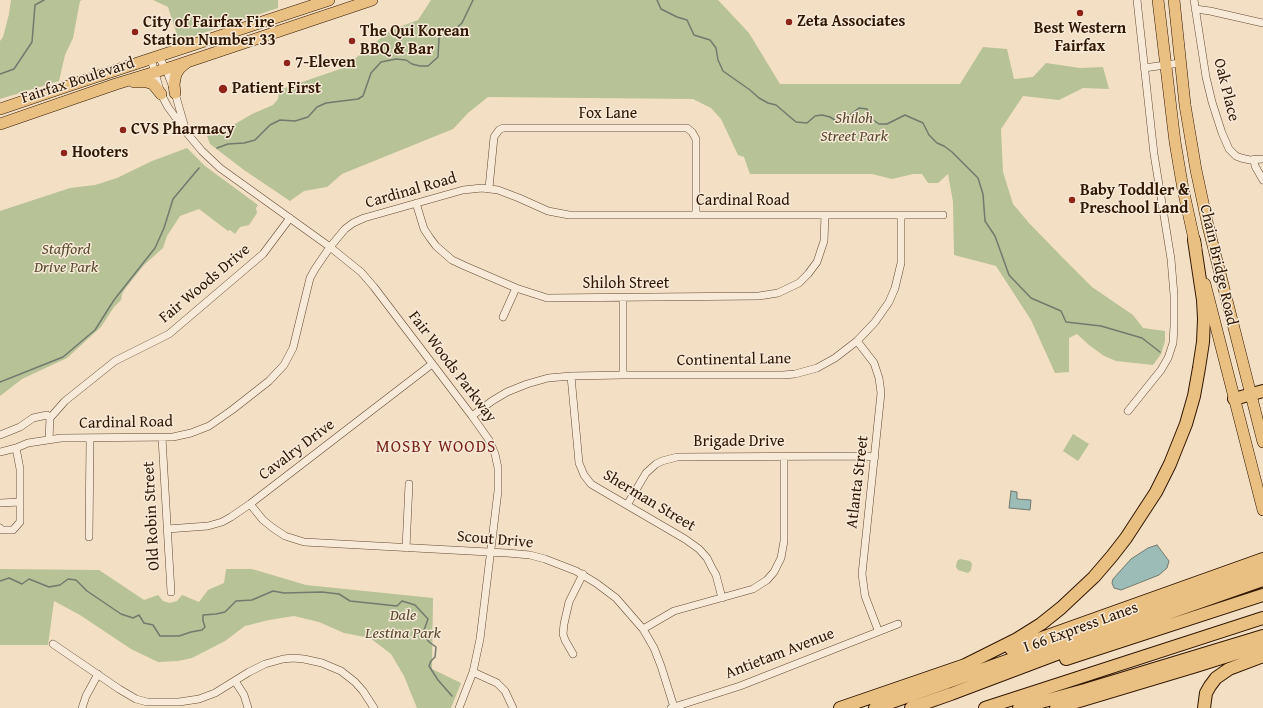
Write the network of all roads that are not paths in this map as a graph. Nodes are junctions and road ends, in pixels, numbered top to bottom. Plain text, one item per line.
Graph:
1 (329, 0) edge
2 (372, 0) edge
3 (1137, 0) edge
4 (1158, 0) edge
5 (1174, 0) edge
6 (1194, 0) edge
7 (1195, 9) junction
8 (1263, 23) edge
9 (155, 58) junction
10 (191, 60) junction
11 (1180, 64) junction
12 (1166, 65) junction
13 (1144, 68) junction
14 (160, 70) junction
15 (116, 84) junction
16 (175, 93) junction
17 (162, 94) junction
18 (0, 109) edge
19 (0, 124) edge
20 (186, 132) junction
21 (1254, 159) junction
22 (1263, 159) edge
23 (1263, 180) edge
24 (489, 188) junction
25 (416, 204) junction
26 (696, 215) junction
27 (901, 215) junction
28 (944, 215) dead end
29 (825, 216) junction
30 (290, 218) junction
31 (1194, 240) junction
32 (330, 247) junction
33 (516, 288) junction
34 (623, 298) junction
35 (503, 317) dead end
36 (857, 341) junction
37 (432, 364) junction
38 (623, 375) junction
39 (571, 376) junction
40 (1263, 391) edge
41 (1250, 394) junction
42 (1234, 399) junction
43 (1128, 411) dead end
44 (472, 416) junction
45 (50, 418) junction
46 (0, 435) edge
47 (162, 438) junction
48 (49, 439) junction
49 (90, 439) junction
50 (1263, 442) edge
51 (16, 448) junction
52 (0, 452) edge
53 (784, 456) junction
54 (874, 457) junction
55 (409, 484) dead end
56 (20, 502) junction
57 (0, 503) edge
58 (250, 504) junction
59 (627, 506) junction
60 (1263, 510) edge
61 (0, 528) edge
62 (167, 529) junction
63 (89, 537) dead end
64 (406, 548) junction
65 (491, 552) junction
66 (1263, 559) edge
67 (1263, 569) edge
68 (583, 574) junction
69 (1263, 580) edge
70 (171, 592) dead end
71 (1263, 595) edge
72 (722, 598) junction
73 (1263, 618) edge
74 (898, 624) dead end
75 (643, 629) junction
76 (878, 630) junction
77 (1263, 636) edge
78 (53, 644) dead end
79 (1263, 645) edge
80 (573, 654) dead end
81 (1263, 656) edge
82 (963, 666) junction
83 (473, 672) junction
84 (98, 674) junction
85 (235, 681) junction
86 (951, 694) junction
87 (673, 707) edge
88 (82, 708) edge
89 (248, 708) edge
90 (374, 708) edge
91 (459, 708) edge
92 (513, 708) edge
93 (840, 708) edge
94 (875, 708) edge
95 (911, 708) edge
96 (985, 708) edge
97 (1020, 708) edge
98 (1056, 708) edge
99 (1204, 708) edge

1 - 9 main road, Fairfax Boulevard
2 - 10 main road, Fairfax Boulevard
3 - 13 street
4 - 12 main road, Chain Bridge Road
5 - 11 main road, Chain Bridge Road
6 - 7 street, Oak Place
7 - 8 street
7 - 21 street, Oak Place
9 - 14 street, Fair Woods Parkway
9 - 14 street, Fair Woods Parkway
9 - 18 main road, Fairfax Boulevard
10 - 14 main road, Fairfax Boulevard
10 - 16 main road
11 - 12 street
11 - 41 main road, Chain Bridge Road
12 - 13 street
12 - 31 main road, Chain Bridge Road
13 - 43 street
14 - 15 main road, Fairfax Boulevard
14 - 16 street, Fair Woods Parkway
14 - 17 street, Fair Woods Parkway
15 - 17 main road
15 - 19 main road, Fairfax Boulevard
16 - 20 street, Fair Woods Parkway
17 - 20 street, Fair Woods Parkway
20 - 30 street, Fair Woods Parkway
21 - 22 street, Oak Place
21 - 23 street
24 - 25 street, Cardinal Road
24 - 26 street, Cardinal Road
24 - 26 street, Fox Lane
25 - 32 street, Cardinal Road
25 - 33 street, Shiloh Street
26 - 29 street, Cardinal Road
27 - 28 street, Cardinal Road
27 - 29 street, Cardinal Road
27 - 36 street, Continental Lane
29 - 34 street, Shiloh Street
30 - 32 street, Fair Woods Parkway
30 - 45 street, Fair Woods Drive
31 - 42 main road, Chain Bridge Road
31 - 82 highway
32 - 37 street, Fair Woods Parkway
32 - 47 street, Cardinal Road
33 - 34 street, Shiloh Street
33 - 35 street
34 - 38 street
36 - 38 street, Continental Lane
36 - 54 street, Atlanta Street
37 - 44 street, Fair Woods Parkway
37 - 58 street, Cavalry Drive
38 - 39 street, Continental Lane
39 - 44 street, Continental Lane
39 - 59 street, Sherman Street
40 - 41 highway
41 - 42 highway
41 - 50 main road, Chain Bridge Road
42 - 60 main road, Chain Bridge Road
44 - 65 street, Fair Woods Parkway
45 - 46 street
45 - 48 street
47 - 49 street, Cardinal Road
47 - 62 street, Old Robin Street
48 - 49 street, Cardinal Road
48 - 51 street, Cardinal Road
49 - 63 street
51 - 52 street, Cardinal Road
51 - 56 street
53 - 54 street, Brigade Drive
53 - 59 street, Brigade Drive
53 - 72 street
54 - 76 street, Atlanta Street
55 - 64 street
56 - 57 street
56 - 61 street
58 - 62 street, Cavalry Drive
58 - 64 street, Scout Drive
59 - 72 street, Sherman Street
62 - 70 street, Old Robin Street
64 - 65 street, Scout Drive
65 - 68 street, Scout Drive
65 - 83 street, Fair Woods Parkway
66 - 82 highway
67 - 94 highway
68 - 75 street, Scout Drive
68 - 80 street
69 - 86 highway, I 66 Express Lanes
71 - 86 highway
72 - 75 street
73 - 96 highway
74 - 76 street, Antietam Avenue
75 - 87 street, Scout Drive
76 - 87 street, Antietam Avenue
77 - 97 highway
78 - 84 street
79 - 98 highway
81 - 99 highway
82 - 93 highway
83 - 91 street, Fair Woods Parkway
83 - 92 street
84 - 85 street
84 - 88 street
85 - 89 street
85 - 90 street
86 - 95 highway, I 66 Express Lanes

